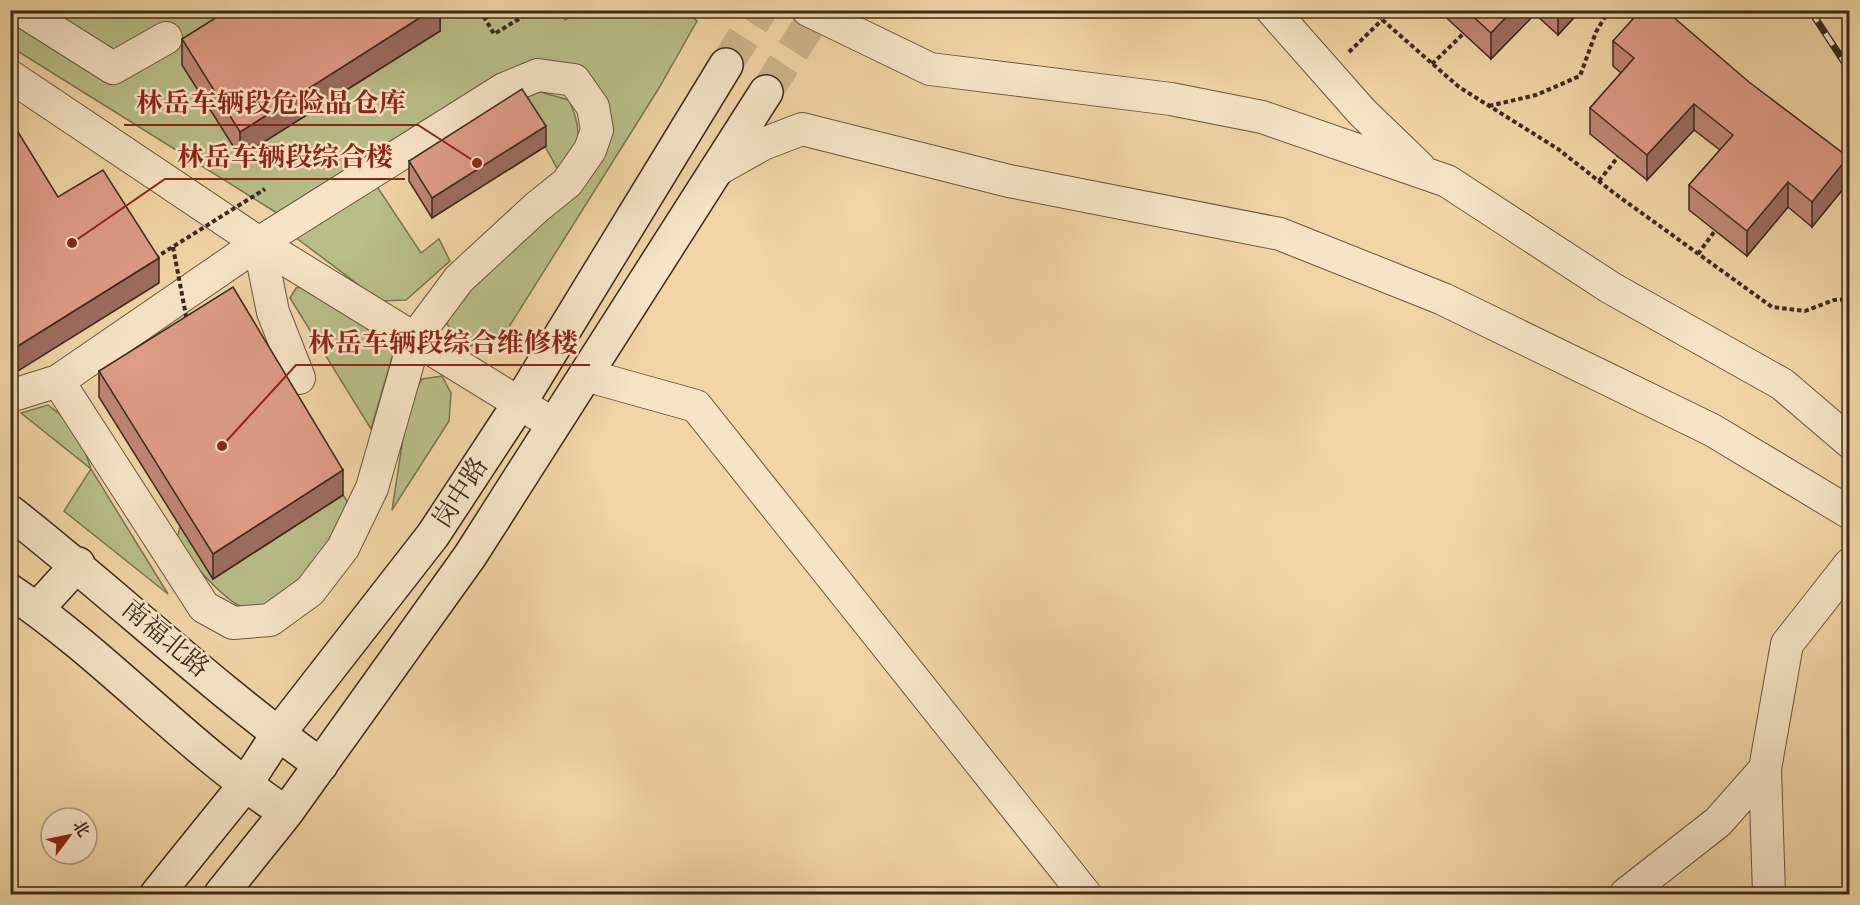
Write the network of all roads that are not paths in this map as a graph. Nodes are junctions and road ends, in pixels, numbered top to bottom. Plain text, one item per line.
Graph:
1 (21, 10) edge
2 (808, 10) edge
3 (1272, 10) edge
4 (166, 38) dead end
5 (726, 65) tunnel mouth
6 (10, 76) edge
7 (766, 92) tunnel mouth
8 (715, 171) junction
9 (1437, 178) junction
10 (259, 243) junction
11 (415, 338) junction
12 (585, 375) junction
13 (298, 378) dead end
14 (58, 381) junction
15 (10, 396) edge
16 (519, 404) junction
17 (553, 423) junction
18 (1850, 442) edge
19 (10, 512) edge
20 (1850, 513) edge
21 (78, 564) junction
22 (1850, 564) edge
23 (24, 600) edge
24 (278, 734) junction
25 (321, 765) junction
26 (1765, 769) junction
27 (245, 785) junction
28 (286, 813) junction
29 (158, 894) edge
30 (221, 894) edge
31 (1085, 894) edge
32 (1626, 894) edge
33 (1769, 894) edge

1 - 4 street
2 - 9 street
3 - 9 street
5 - 16 street, 岗中路
6 - 10 street
7 - 8 street, 岗中路
8 - 12 street, 岗中路
8 - 20 street
9 - 18 street
10 - 11 street
10 - 11 street
10 - 13 street
10 - 14 street
11 - 14 street
11 - 16 street
12 - 17 street, 岗中路
12 - 31 street
14 - 15 street
16 - 17 street
16 - 24 street, 岗中路
17 - 25 street, 岗中路
19 - 21 street, 南福北路
21 - 23 street
21 - 24 street, 南福北路
22 - 26 street
23 - 27 street
24 - 25 street, 南福北路
24 - 27 street, 岗中路
25 - 28 street, 岗中路
26 - 32 street
26 - 33 street
27 - 28 street
27 - 29 street, 岗中路
28 - 30 street, 岗中路

